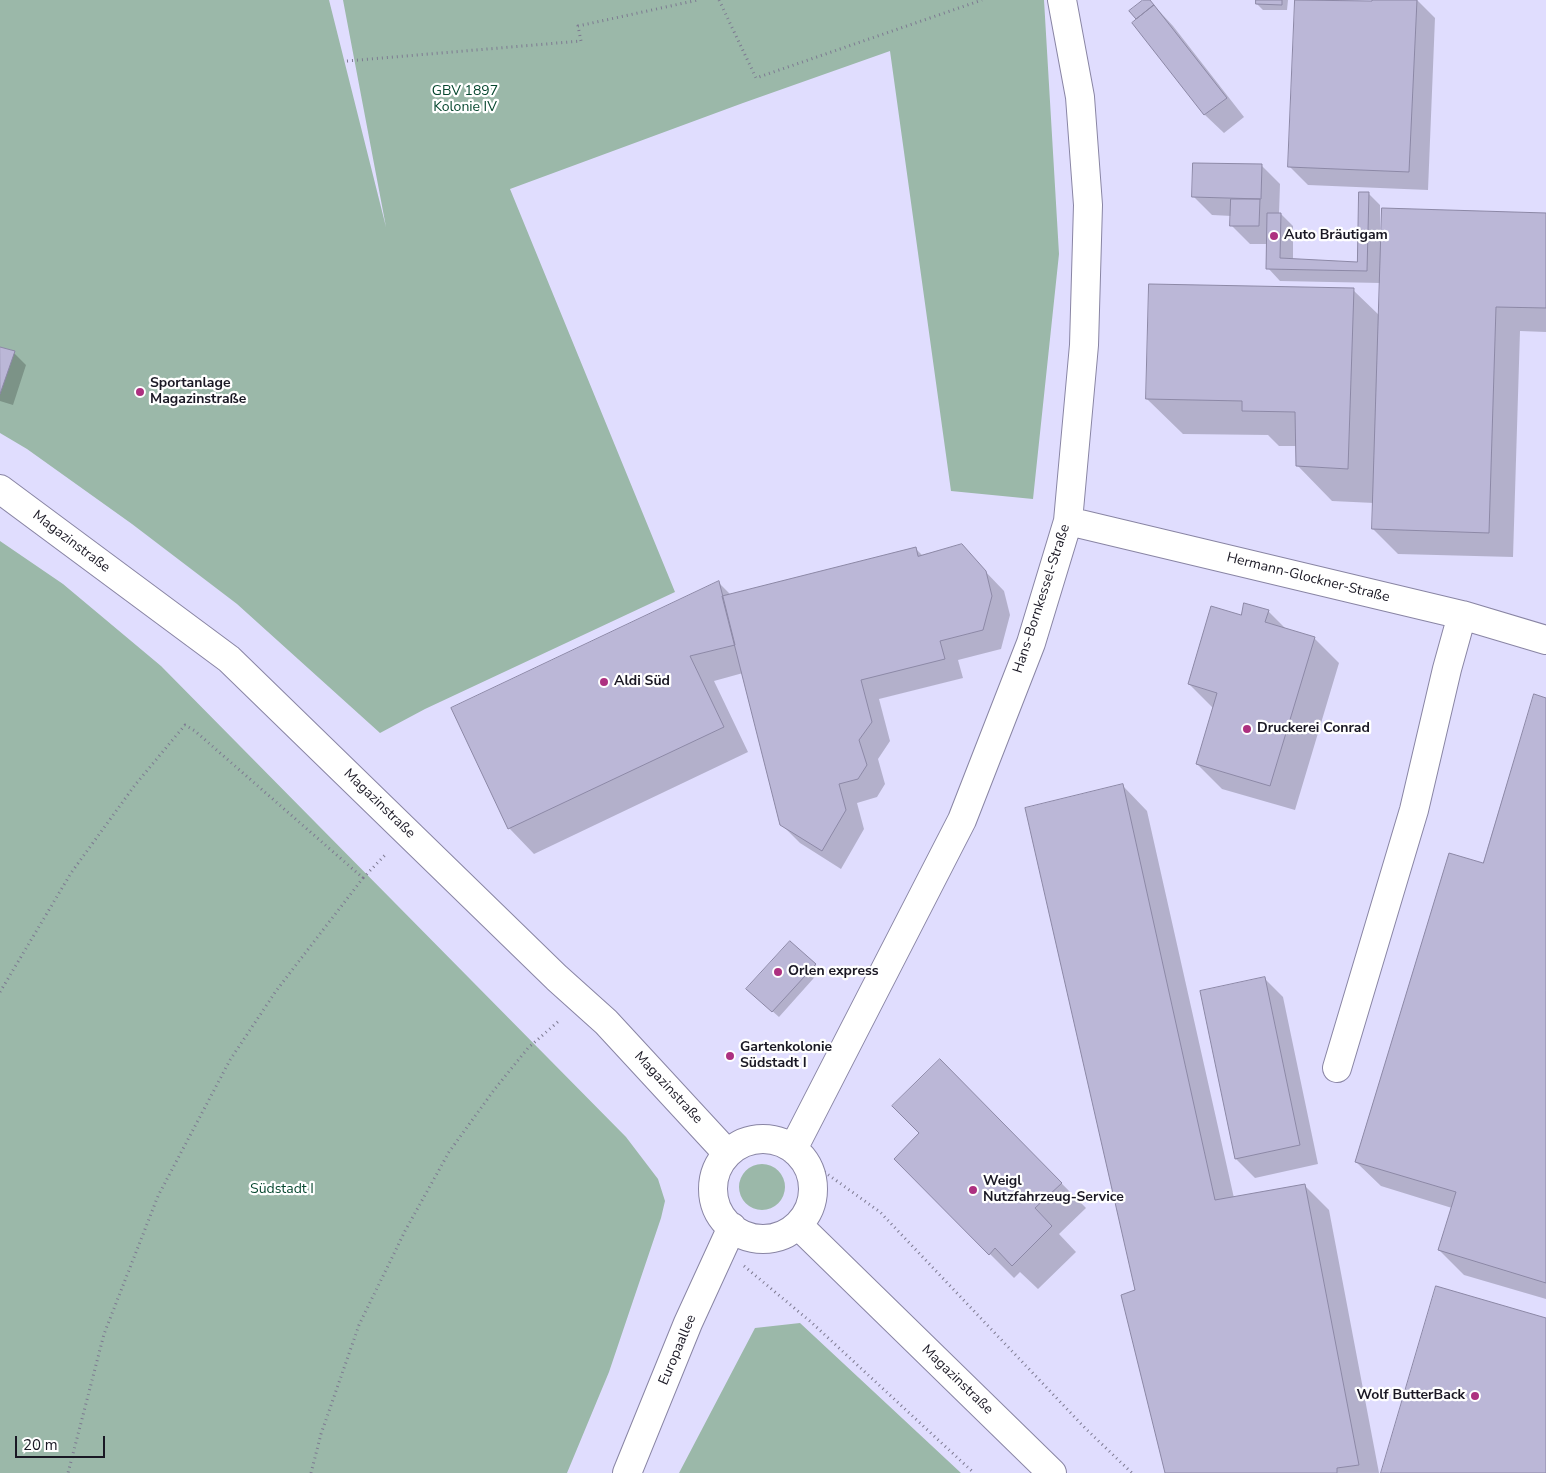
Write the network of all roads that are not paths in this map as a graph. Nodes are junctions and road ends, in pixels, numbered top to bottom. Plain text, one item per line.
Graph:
1 (1062, 0) edge
2 (0, 489) edge
3 (1068, 521) junction
4 (1462, 616) junction
5 (1546, 640) edge
6 (1337, 1068) dead end
7 (793, 1149) junction
8 (728, 1153) junction
9 (798, 1225) junction
10 (727, 1237) junction
11 (626, 1473) edge
12 (1052, 1473) edge

1 - 3 street, Hans-Bornkessel-Straße
2 - 8 street, Magazinstraße
3 - 4 street, Hermann-Glockner-Straße
3 - 7 street, Hans-Bornkessel-Straße
4 - 5 street, Hermann-Glockner-Straße
4 - 6 street
7 - 8 street
7 - 9 street
8 - 10 street
9 - 10 street
9 - 12 street, Magazinstraße
10 - 11 street, Europaallee

